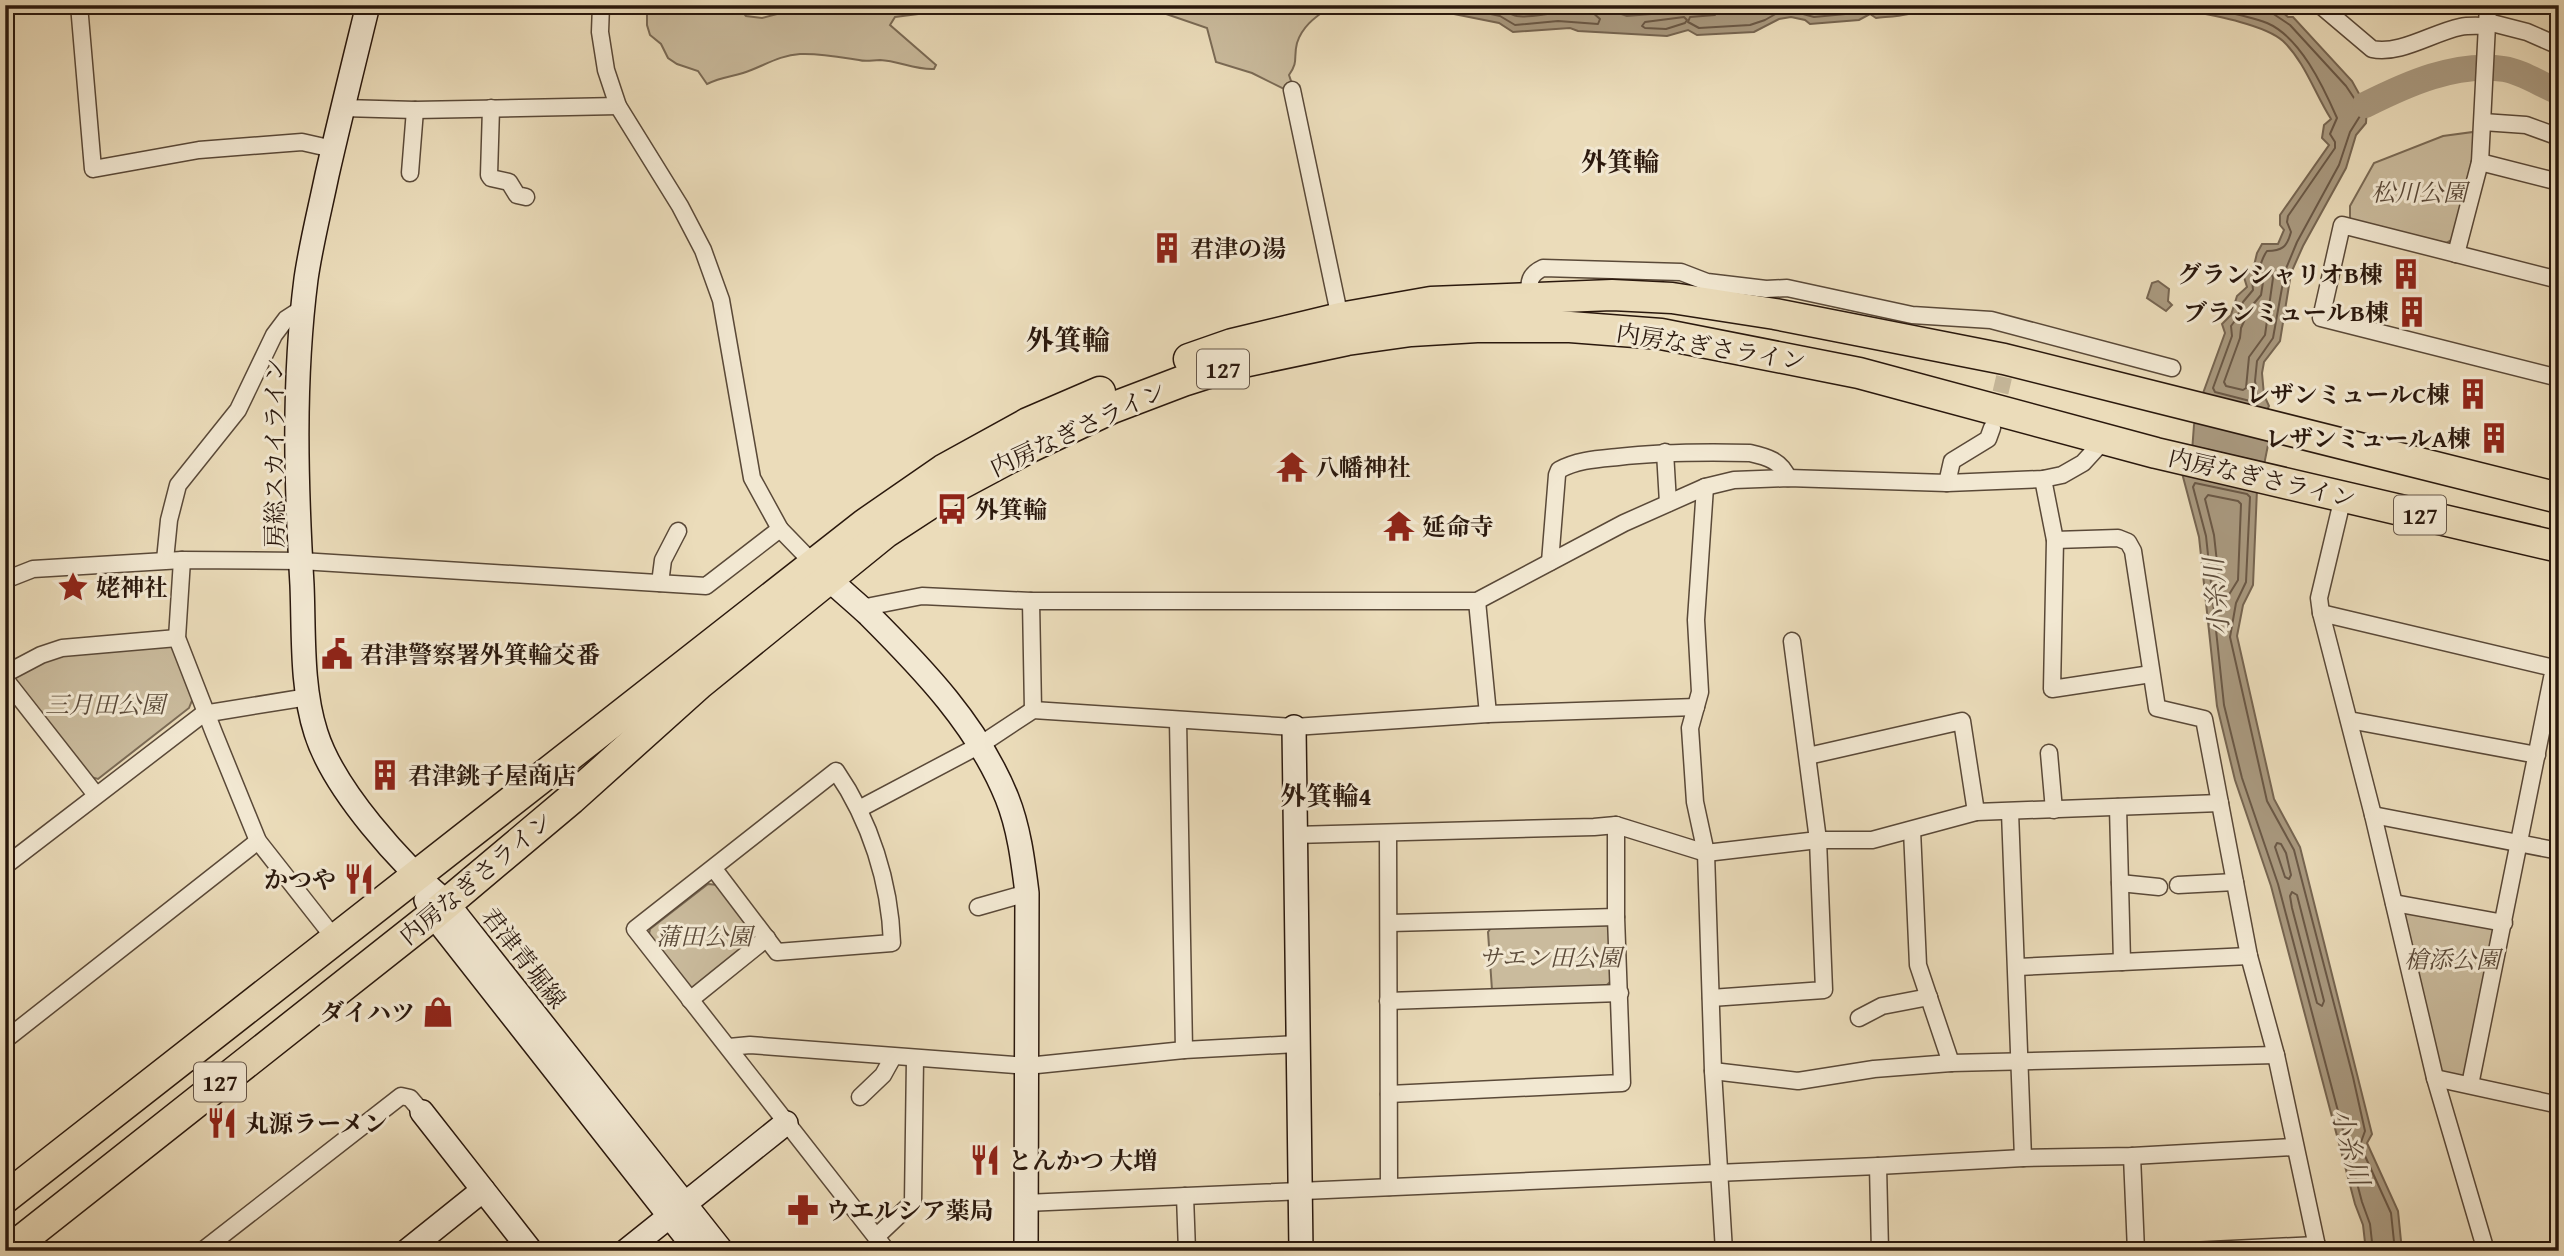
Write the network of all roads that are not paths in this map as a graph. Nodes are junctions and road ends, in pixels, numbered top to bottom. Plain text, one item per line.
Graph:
1 (79, 5) edge
2 (368, 5) edge
3 (601, 5) edge
4 (2320, 5) edge
5 (2488, 23) edge
6 (2559, 46) edge
7 (1292, 90) dead end
8 (618, 106) junction
9 (343, 108) junction
10 (491, 108) junction
11 (415, 110) junction
12 (2483, 115) junction
13 (2559, 138) edge
14 (333, 149) junction
15 (2480, 162) junction
16 (410, 173) dead end
17 (2559, 182) edge
18 (526, 197) dead end
19 (2456, 254) junction
20 (2559, 280) edge
21 (303, 308) junction
22 (1340, 318) junction
23 (1873, 320) junction
24 (2016, 328) junction
25 (2011, 347) tunnel mouth
26 (2172, 368) dead end
27 (2559, 378) edge
28 (1993, 428) tunnel mouth
29 (2104, 440) junction
30 (1665, 452) junction
31 (1788, 478) junction
32 (2043, 479) junction
33 (1947, 483) junction
34 (1706, 487) junction
35 (2343, 497) junction
36 (2559, 498) edge
37 (1668, 503) junction
38 (780, 529) junction
39 (678, 531) dead end
40 (2055, 540) junction
41 (2559, 547) edge
42 (165, 560) junction
43 (182, 560) junction
44 (301, 562) junction
45 (1550, 562) junction
46 (5, 563) edge
47 (821, 571) junction
48 (11, 578) edge
49 (660, 583) junction
50 (1031, 601) junction
51 (1477, 601) junction
52 (861, 608) junction
53 (2322, 613) junction
54 (177, 638) junction
55 (1792, 641) dead end
56 (5, 674) edge
57 (2151, 674) junction
58 (5, 679) edge
59 (308, 697) junction
60 (1696, 707) junction
61 (1033, 710) junction
62 (206, 713) junction
63 (1488, 713) junction
64 (1178, 720) junction
65 (2349, 720) junction
66 (1294, 727) junction
67 (979, 745) junction
68 (2049, 753) dead end
69 (2537, 755) junction
70 (1808, 756) junction
71 (96, 796) junction
72 (2220, 803) junction
73 (2118, 807) junction
74 (859, 809) junction
75 (2054, 810) junction
76 (1976, 812) junction
77 (2010, 812) junction
78 (2373, 814) junction
79 (1616, 825) junction
80 (1912, 830) junction
81 (1388, 833) junction
82 (1294, 835) junction
83 (1818, 840) junction
84 (258, 841) junction
85 (2519, 842) junction
86 (2559, 851) edge
87 (1706, 853) junction
88 (7, 863) edge
89 (714, 869) junction
90 (415, 875) junction
91 (2120, 883) junction
92 (2235, 883) junction
93 (2178, 885) dead end
94 (2158, 887) dead end
95 (1027, 893) junction
96 (2394, 903) junction
97 (978, 907) dead end
98 (440, 909) junction
99 (1616, 917) junction
100 (1390, 923) junction
101 (2504, 923) junction
102 (767, 938) junction
103 (335, 939) junction
104 (2249, 956) junction
105 (2122, 962) junction
106 (2018, 967) junction
107 (1620, 993) junction
108 (1929, 997) junction
109 (1711, 998) junction
110 (690, 1000) junction
111 (1388, 1001) junction
112 (1859, 1018) dead end
113 (5, 1040) edge
114 (1297, 1044) junction
115 (729, 1047) junction
116 (1184, 1050) junction
117 (2276, 1055) junction
118 (892, 1057) junction
119 (915, 1059) junction
120 (1951, 1063) junction
121 (2021, 1063) junction
122 (1027, 1066) junction
123 (1713, 1072) junction
124 (2435, 1078) junction
125 (2470, 1085) junction
126 (1389, 1094) junction
127 (860, 1097) dead end
128 (2559, 1105) edge
129 (422, 1112) joint
130 (786, 1123) junction
131 (2294, 1147) junction
132 (2132, 1156) junction
133 (2023, 1158) junction
134 (1878, 1167) junction
135 (1720, 1173) junction
136 (1389, 1187) junction
137 (483, 1191) junction
138 (1300, 1191) junction
139 (1185, 1196) junction
140 (5, 1198) edge
141 (1025, 1203) junction
142 (677, 1210) junction
143 (876, 1237) junction
144 (2318, 1248) edge
145 (2235, 1250) edge
146 (8, 1251) edge
147 (202, 1251) edge
148 (407, 1251) edge
149 (531, 1251) edge
150 (626, 1251) edge
151 (697, 1251) edge
152 (722, 1251) edge
153 (887, 1251) edge
154 (1026, 1251) edge
155 (1187, 1251) edge
156 (1301, 1251) edge
157 (1724, 1251) edge
158 (1880, 1251) edge
159 (2136, 1251) edge
160 (2190, 1251) edge
161 (2487, 1251) edge

1 - 14 street
2 - 9 street, 房総スカイライン
3 - 8 street
4 - 5 street
5 - 6 street
5 - 12 street
7 - 22 street
8 - 10 street
8 - 38 street
9 - 11 street
9 - 14 street, 房総スカイライン
10 - 11 street
10 - 18 street
11 - 16 street
12 - 13 street
12 - 15 street
14 - 21 street, 房総スカイライン
15 - 17 street
15 - 19 street
19 - 20 street
19 - 27 street
21 - 42 street
21 - 44 street, 房総スカイライン
22 - 23 highway, 内房なぎさライン / 127
22 - 47 highway, 内房なぎさライン / 127
23 - 24 street
23 - 36 highway, 内房なぎさライン / 127
24 - 25 street
24 - 26 street
28 - 33 street
29 - 32 street
29 - 35 highway, 内房なぎさライン / 127
29 - 47 highway, 内房なぎさライン / 127
30 - 31 street
30 - 37 street
30 - 45 street
31 - 33 street
31 - 34 street
32 - 33 street
32 - 40 street
34 - 37 street
34 - 60 street
35 - 41 highway, 内房なぎさライン / 127
35 - 53 street
37 - 45 street
38 - 47 street
38 - 49 street
39 - 49 street
40 - 57 street
40 - 57 street
42 - 43 street
42 - 48 street
43 - 44 street
43 - 54 street
44 - 49 street
44 - 59 street, 房総スカイライン
45 - 51 street
46 - 48 street
47 - 52 street
47 - 90 highway, 内房なぎさライン / 127
47 - 98 highway, 内房なぎさライン / 127
50 - 51 street
50 - 52 street
50 - 61 street
51 - 63 street
52 - 67 street
53 - 65 street
53 - 69 street
54 - 56 street
54 - 62 street
55 - 70 street
57 - 72 street
58 - 71 street
59 - 62 street
59 - 90 street, 房総スカイライン
60 - 63 street
60 - 87 street
61 - 64 street
61 - 67 street
62 - 71 street
62 - 84 street
63 - 66 street
64 - 66 street
64 - 116 street
65 - 69 street
65 - 78 street
66 - 82 street
67 - 74 street
67 - 95 street
68 - 75 street
69 - 85 street
70 - 76 street
70 - 83 street
71 - 88 street
72 - 73 street
72 - 92 street
73 - 75 street
73 - 91 street
74 - 89 street
74 - 102 street
75 - 77 street
76 - 77 street
76 - 80 street
77 - 106 street
78 - 85 street
78 - 96 street
79 - 81 street
79 - 87 street
79 - 99 street
80 - 83 street
80 - 108 street
81 - 82 street
81 - 100 street
82 - 114 street
83 - 87 street
83 - 109 street
84 - 103 street
84 - 113 street
85 - 86 street
85 - 101 street
87 - 109 street
89 - 102 street
89 - 110 street
90 - 98 street, 君津青堀線
90 - 103 highway, 内房なぎさライン / 127
91 - 94 street
91 - 105 street
92 - 93 street
92 - 104 street
95 - 97 street
95 - 122 street
96 - 101 street
96 - 124 street
98 - 142 street, 君津青堀線
98 - 146 highway, 内房なぎさライン / 127
99 - 100 street
99 - 107 street
100 - 111 street
101 - 125 street
102 - 110 street
103 - 140 highway, 内房なぎさライン / 127
104 - 105 street
104 - 117 street
105 - 106 street
106 - 121 street
107 - 111 street
107 - 126 street
108 - 112 street
108 - 120 street
109 - 123 street
110 - 115 street
111 - 126 street
114 - 116 street
114 - 138 street
115 - 118 street
115 - 130 street
116 - 122 street
117 - 121 street
117 - 131 street
118 - 119 street
118 - 127 street
119 - 122 street
119 - 143 street
120 - 121 street
120 - 123 street
121 - 133 street
122 - 141 street
123 - 135 street
124 - 125 street
124 - 161 street
125 - 128 street
126 - 136 street
129 - 137 street
129 - 147 street
130 - 142 street
130 - 143 street
131 - 132 street
131 - 144 street
132 - 133 street
132 - 159 street
133 - 134 street
134 - 135 street
134 - 158 street
135 - 136 street
135 - 157 street
136 - 138 street
137 - 148 street
137 - 149 street
138 - 139 street
138 - 156 street
139 - 141 street
139 - 155 street
141 - 154 street
142 - 150 street
142 - 151 street, 君津青堀線
142 - 152 street, 君津青堀線
143 - 153 street
144 - 145 street
145 - 160 street

